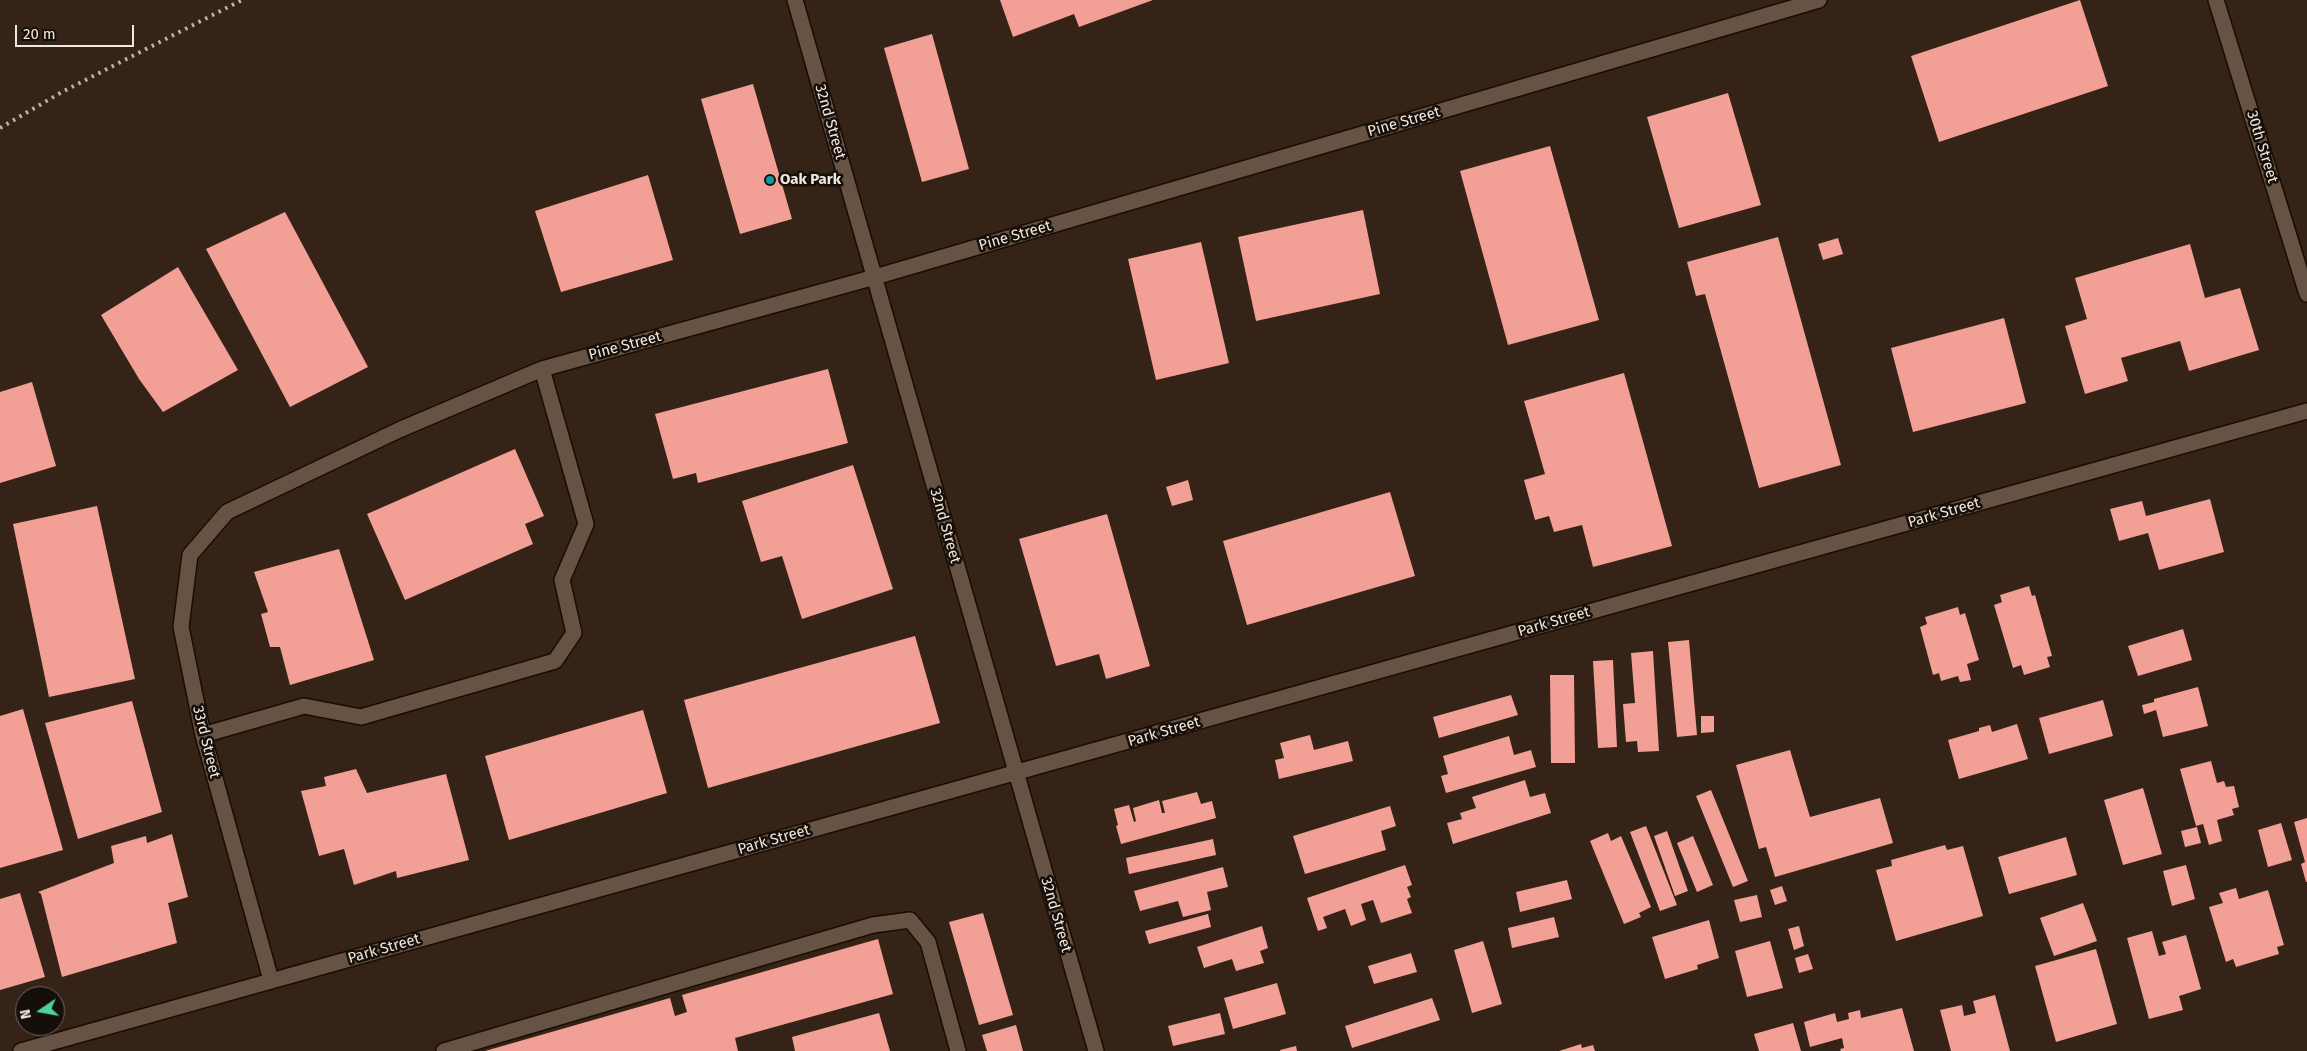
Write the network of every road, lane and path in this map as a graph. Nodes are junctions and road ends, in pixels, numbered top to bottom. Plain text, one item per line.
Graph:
1 (795, 0) edge
2 (1819, 0) edge
3 (2216, 0) edge
4 (874, 277) junction
5 (2307, 294) edge
6 (542, 369) junction
7 (2307, 411) edge
8 (227, 512) joint
9 (203, 735) junction
10 (1015, 773) junction
11 (271, 980) junction
12 (21, 1051) edge
13 (444, 1051) edge
14 (958, 1051) edge
15 (1096, 1051) edge

1 - 4 street, 32nd Street
2 - 4 street, Pine Street
3 - 5 street, 30th Street
4 - 6 street, Pine Street
4 - 10 street, 32nd Street
6 - 8 street, Pine Street
6 - 9 street
7 - 10 street, Park Street
8 - 9 street, 33rd Street
9 - 11 street, 33rd Street
10 - 11 street, Park Street
10 - 15 street, 32nd Street
11 - 12 street, Park Street
13 - 14 street

